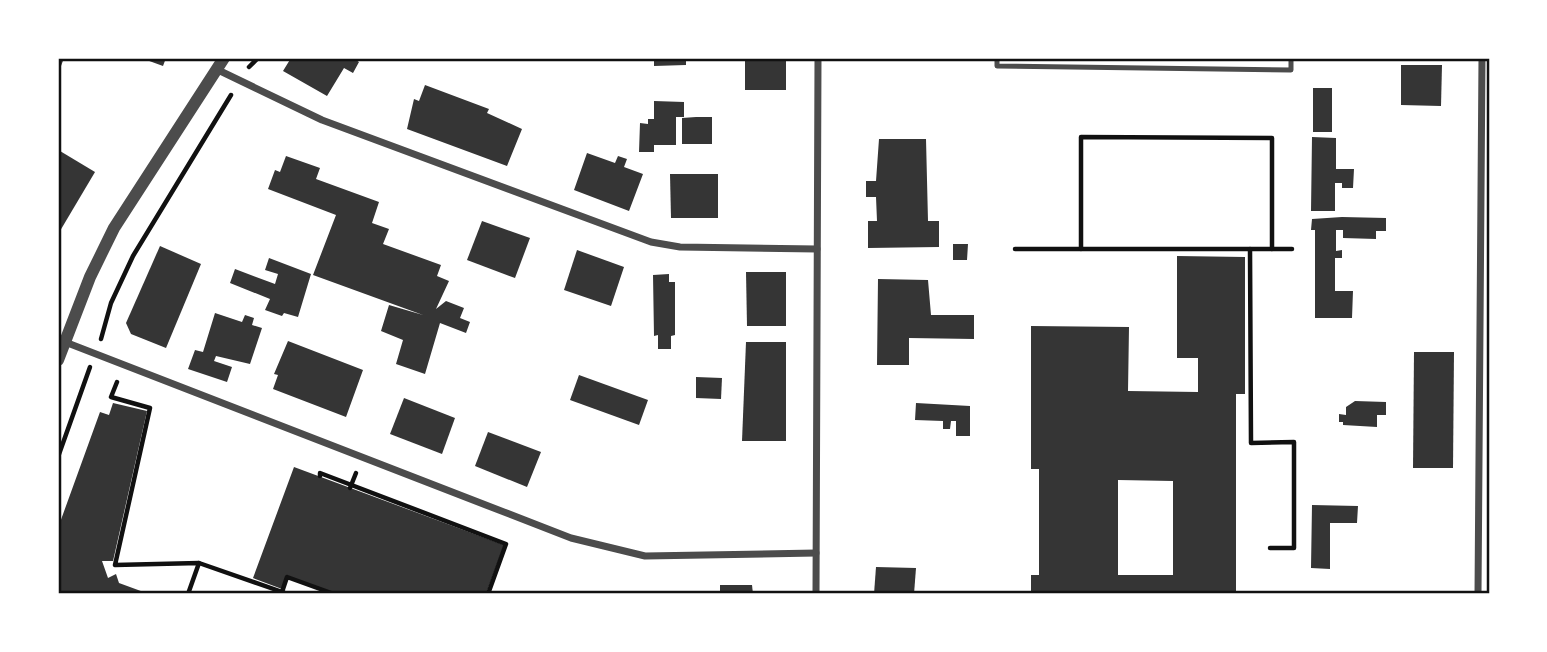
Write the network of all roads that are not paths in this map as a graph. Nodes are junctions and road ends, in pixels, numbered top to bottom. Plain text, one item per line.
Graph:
1 (818, 58) edge
2 (997, 58) edge
3 (1291, 58) edge
4 (1482, 58) edge
5 (220, 63) edge
6 (817, 249) junction
7 (64, 342) junction
8 (58, 360) edge
9 (816, 553) junction
10 (816, 594) edge
11 (1478, 594) edge

1 - 6 street
2 - 3 lane
4 - 11 street
5 - 6 street
5 - 7 street
6 - 9 street
7 - 8 street
7 - 9 street
9 - 10 street

